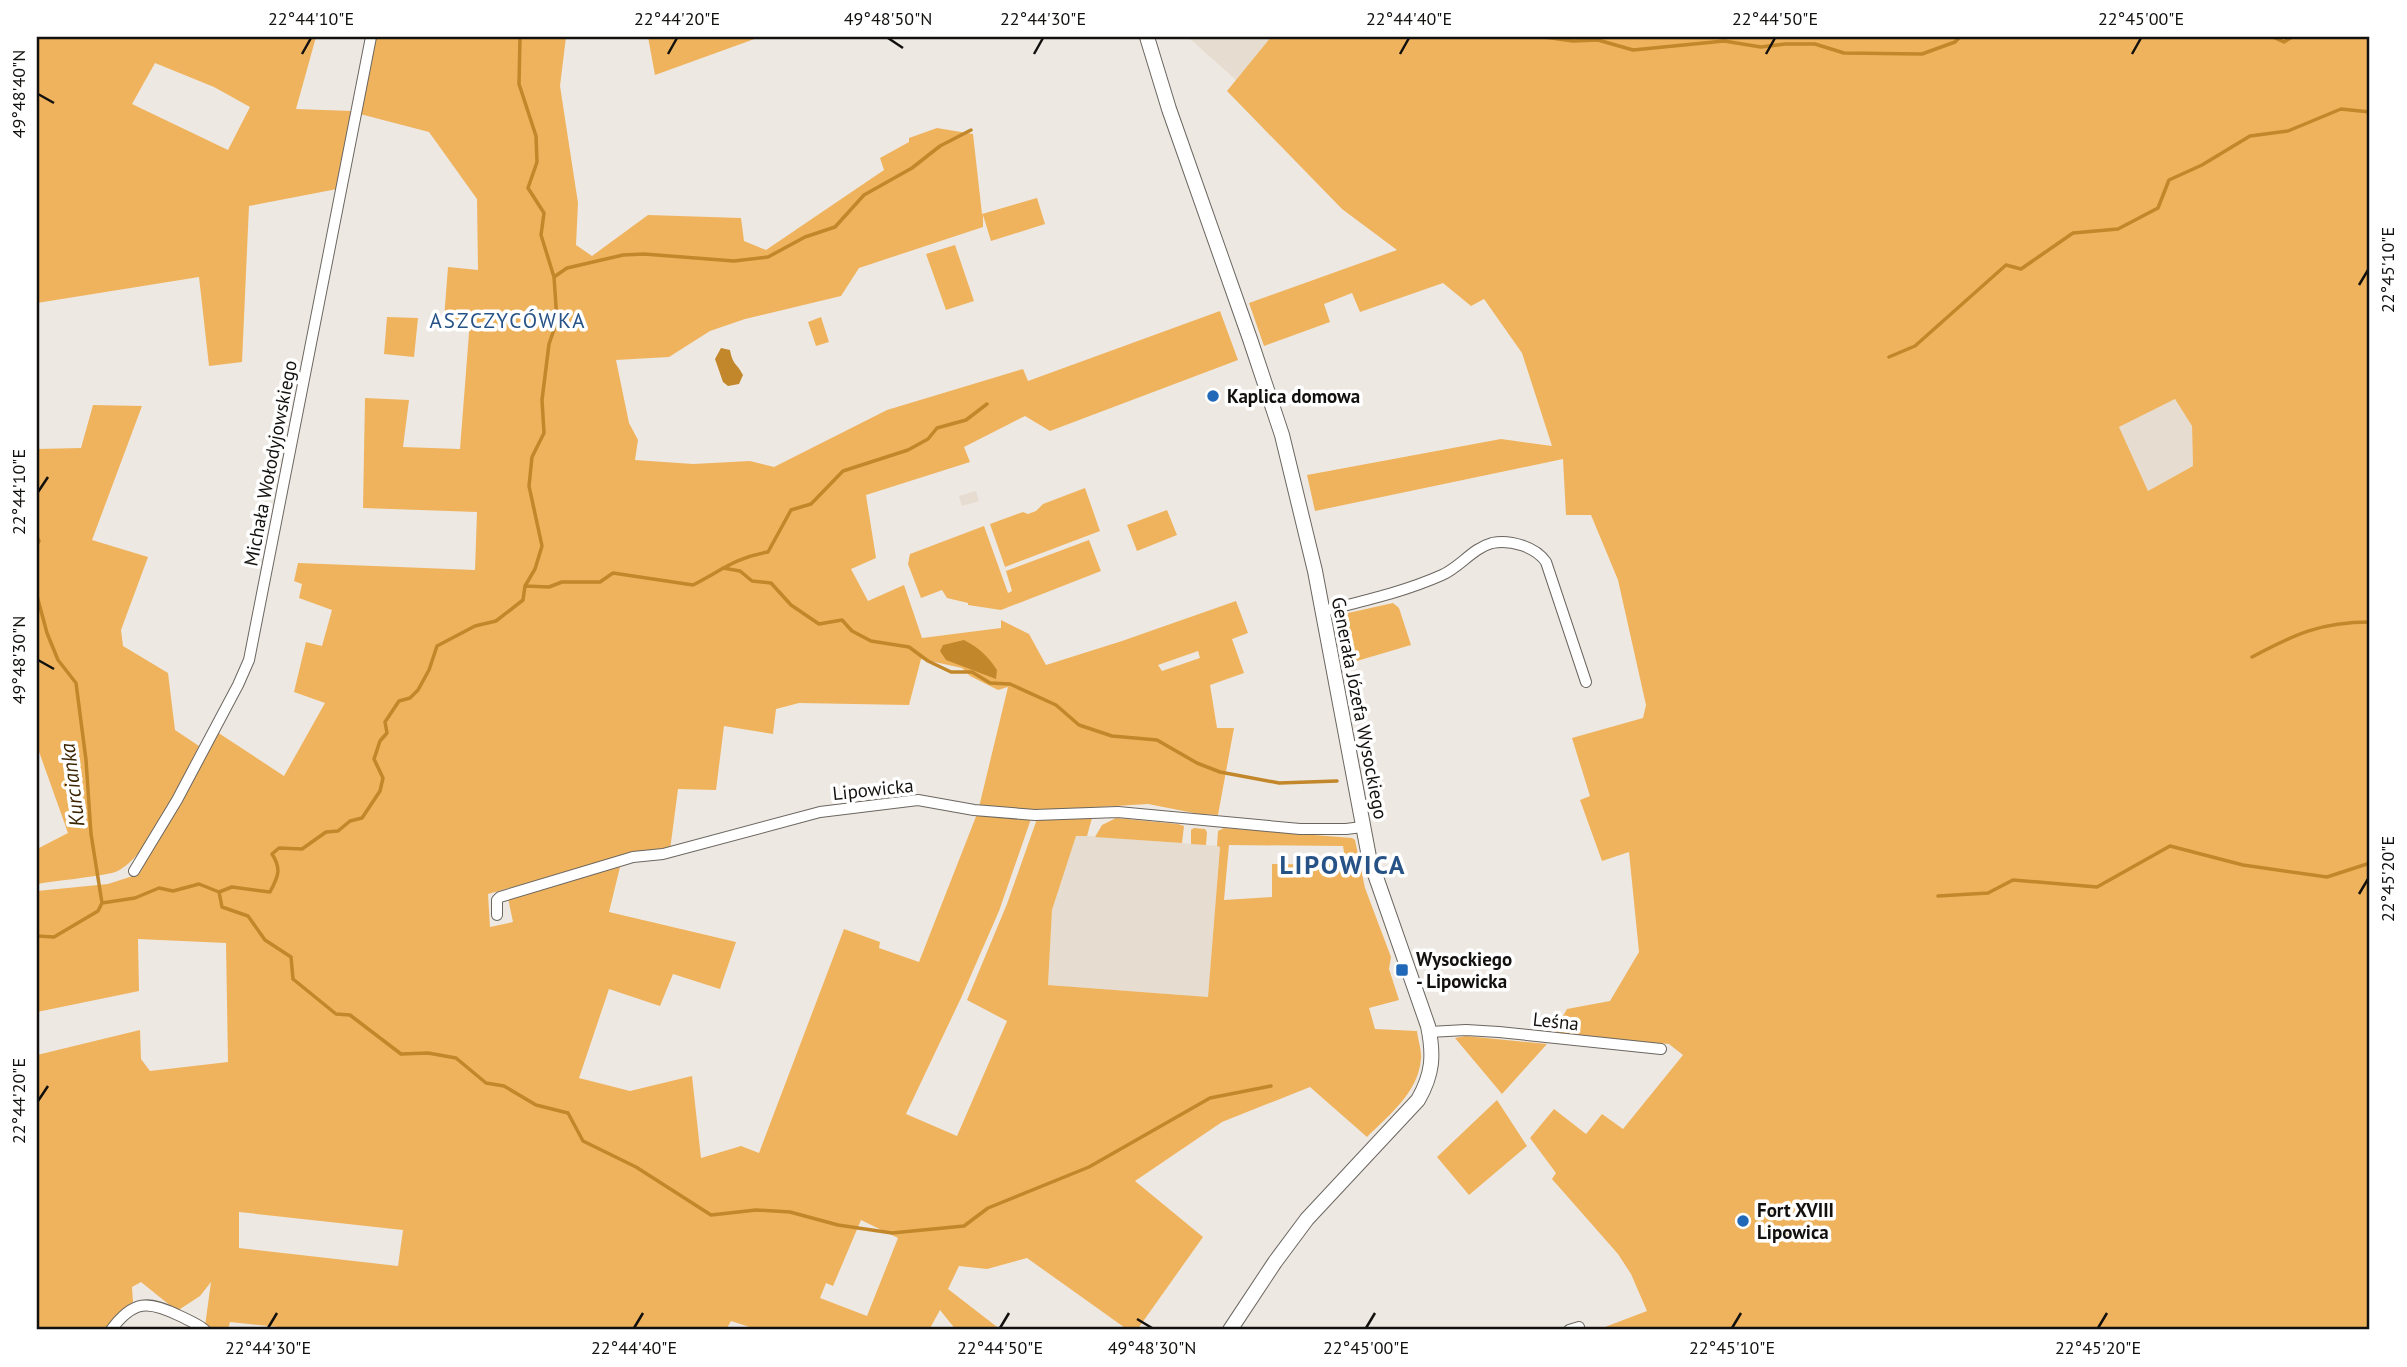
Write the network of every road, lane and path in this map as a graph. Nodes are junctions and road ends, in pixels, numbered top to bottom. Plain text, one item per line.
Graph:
1 (371, 37) edge
2 (1147, 37) edge
3 (1323, 611) junction
4 (1586, 682) dead end
5 (1362, 827) junction
6 (134, 872) dead end
7 (497, 915) dead end
8 (1429, 1032) junction
9 (1661, 1049) dead end
10 (111, 1330) edge
11 (205, 1330) edge
12 (1230, 1330) edge

1 - 6 street, Michała Wołodyjowskiego
2 - 3 street, Generała Józefa Wysockiego
3 - 4 street
3 - 5 street, Generała Józefa Wysockiego
5 - 7 street, Lipowicka
5 - 8 street, Generała Józefa Wysockiego
8 - 9 street, Leśna
8 - 12 street, Generała Józefa Wysockiego
10 - 11 street

